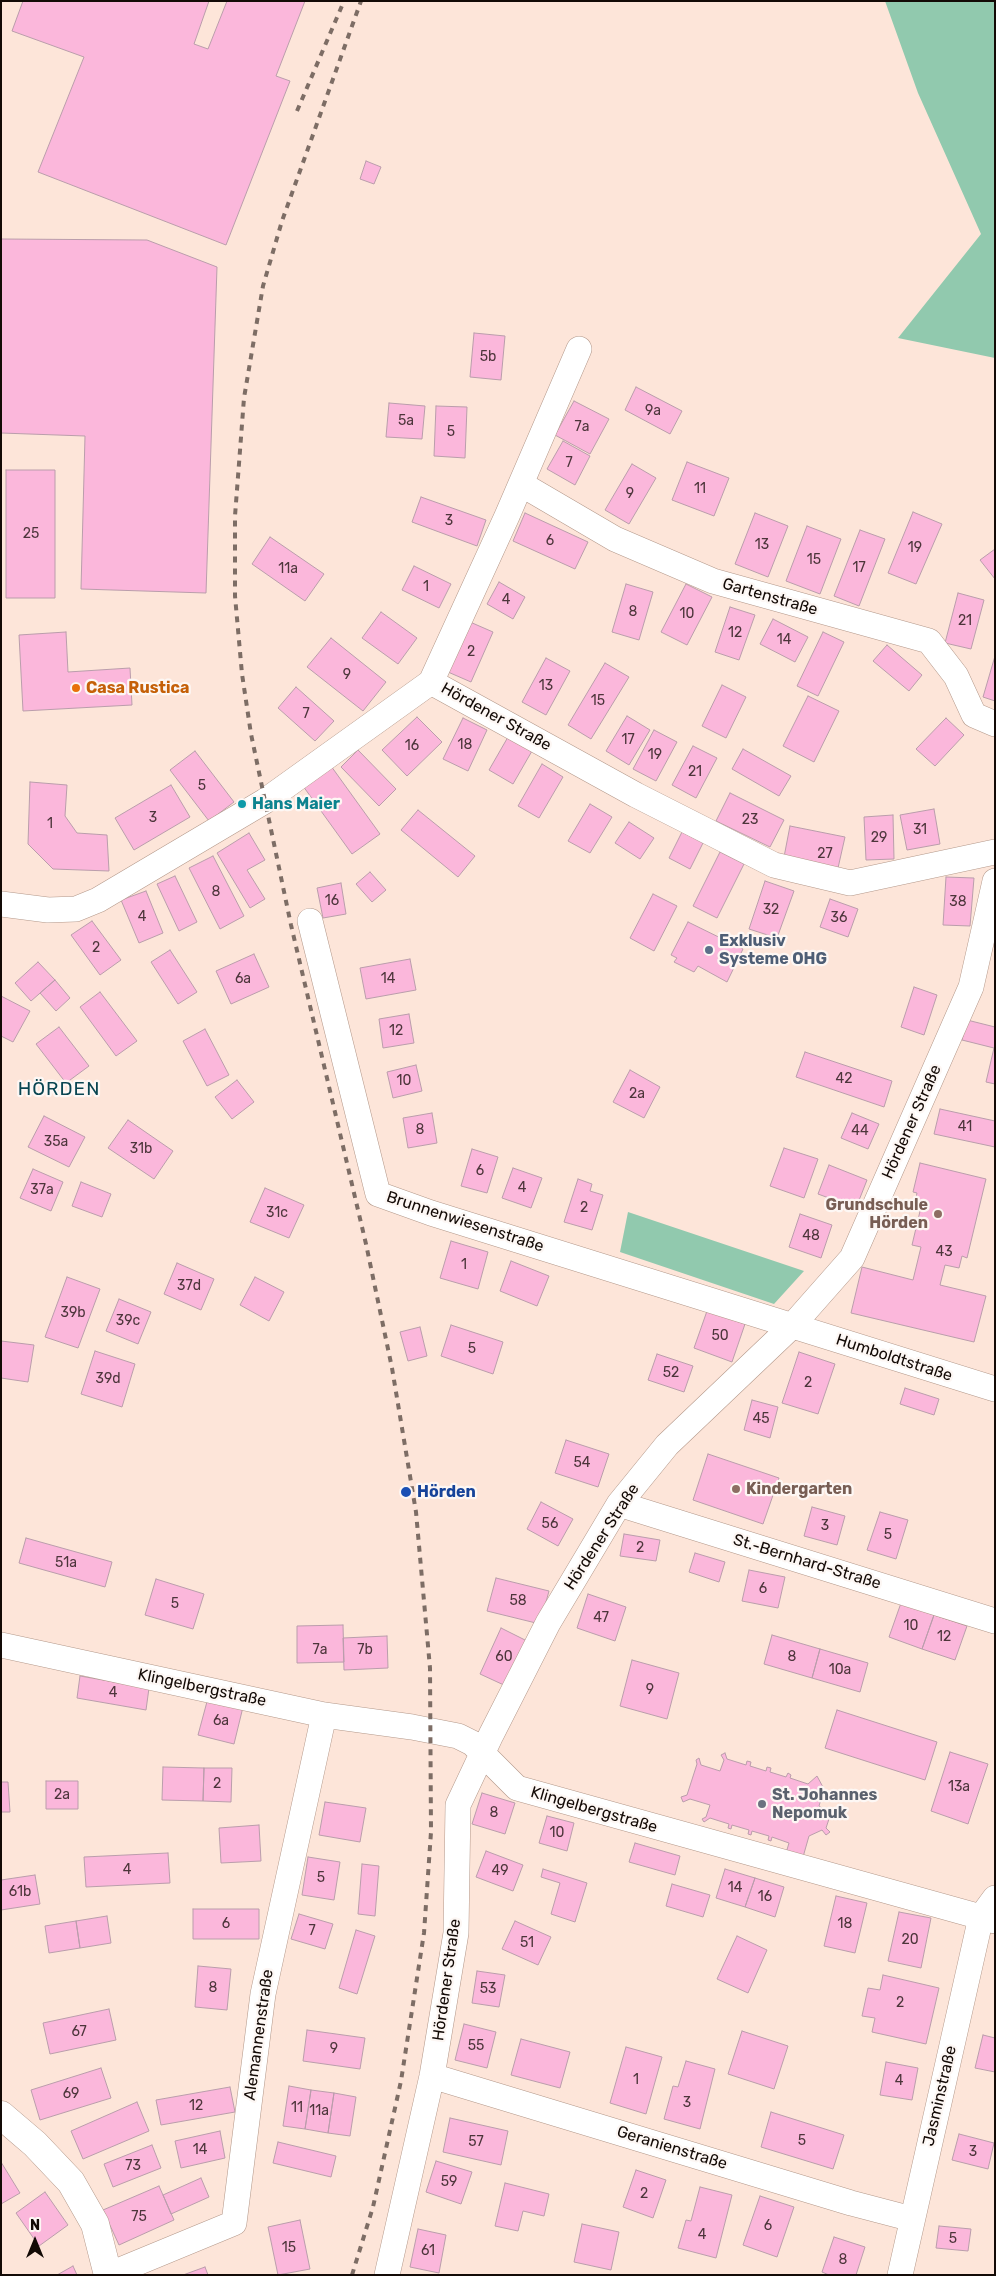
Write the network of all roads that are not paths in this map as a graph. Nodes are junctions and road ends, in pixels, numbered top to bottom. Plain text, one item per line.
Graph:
1 (579, 349) dead end
2 (521, 484) junction
3 (431, 682) junction
4 (995, 724) edge
5 (995, 852) edge
6 (995, 881) edge
7 (1, 904) edge
8 (310, 921) dead end
9 (792, 1326) junction
10 (995, 1390) edge
11 (619, 1504) junction
12 (995, 1621) edge
13 (1, 1644) edge
14 (324, 1715) junction
15 (483, 1753) junction
16 (990, 1912) edge
17 (432, 2076) junction
18 (1, 2115) edge
19 (912, 2219) junction
20 (108, 2275) edge
21 (388, 2275) edge
22 (900, 2275) edge

1 - 2 street
2 - 3 street
2 - 4 street, Gartenstraße
3 - 5 street, Hördener Straße
3 - 7 street, Hördener Straße
6 - 9 street, Hördener Straße
8 - 9 street, Brunnenwiesenstraße
9 - 10 street, Humboldtstraße
9 - 11 street, Hördener Straße
11 - 12 street, St.-Bernhard-Straße
11 - 15 street, Hördener Straße
13 - 14 street, Klingelbergstraße
14 - 15 street, Klingelbergstraße
14 - 20 street, Alemannenstraße
15 - 16 street, Klingelbergstraße
15 - 17 street, Hördener Straße
16 - 19 street, Jasminstraße
17 - 19 street, Geranienstraße
17 - 21 street, Hördener Straße
18 - 20 street
19 - 22 street, Jasminstraße

